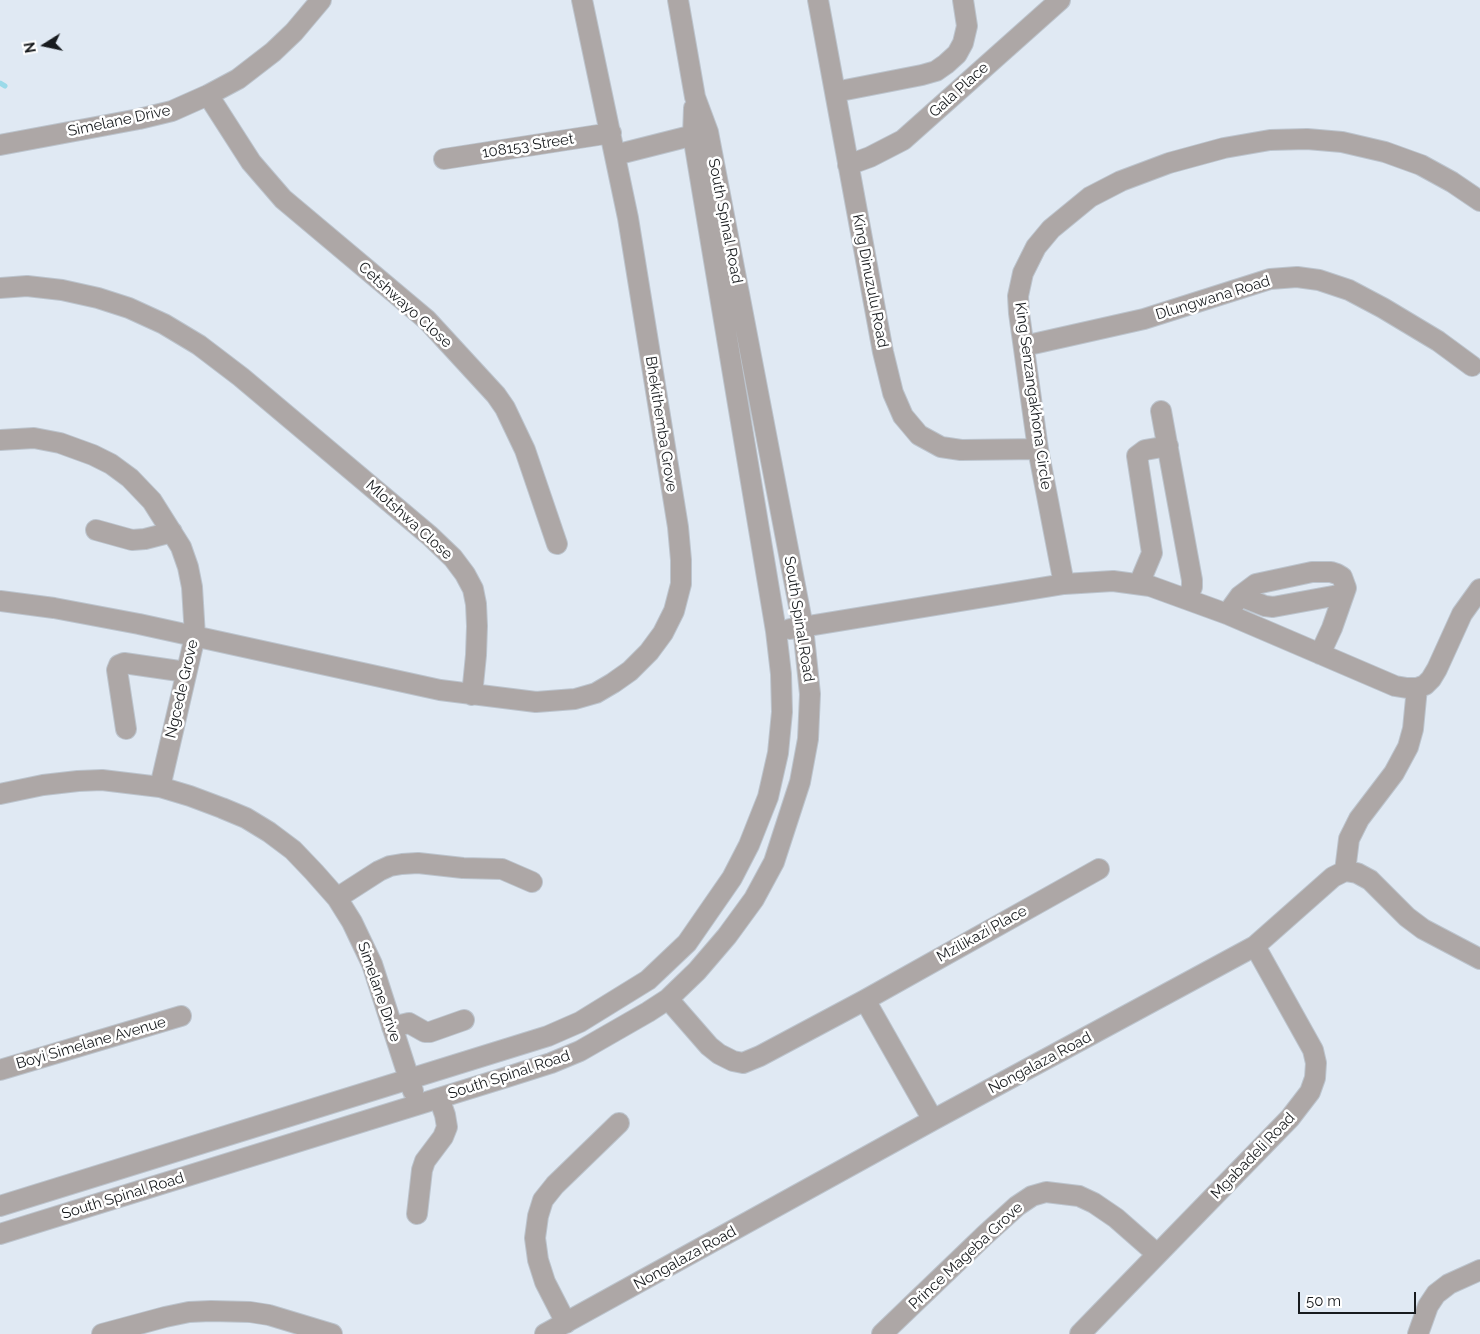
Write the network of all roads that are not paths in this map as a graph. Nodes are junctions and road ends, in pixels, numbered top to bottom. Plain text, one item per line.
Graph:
1 (582, 0) edge
2 (678, 0) edge
3 (818, 0) edge
4 (963, 0) edge
5 (1060, 0) edge
6 (316, 2) edge
7 (835, 92) junction
8 (208, 96) junction
9 (611, 133) junction
10 (701, 134) junction
11 (0, 144) edge
12 (615, 155) junction
13 (444, 159) dead end
14 (848, 165) junction
15 (1480, 201) edge
16 (0, 288) edge
17 (1024, 346) junction
18 (1472, 366) dead end
19 (1161, 410) dead end
20 (0, 440) edge
21 (1168, 446) junction
22 (1038, 449) junction
23 (96, 530) dead end
24 (172, 532) junction
25 (558, 544) dead end
26 (1064, 584) junction
27 (1139, 584) junction
28 (1480, 589) edge
29 (1344, 594) junction
30 (1240, 596) junction
31 (1187, 599) junction
32 (0, 602) edge
33 (1226, 614) junction
34 (804, 626) junction
35 (776, 631) junction
36 (195, 636) junction
37 (1320, 654) junction
38 (186, 672) junction
39 (1417, 688) junction
40 (472, 695) junction
41 (126, 729) dead end
42 (160, 788) junction
43 (0, 794) edge
44 (1099, 869) dead end
45 (1345, 871) junction
46 (532, 882) dead end
47 (337, 898) junction
48 (1256, 946) junction
49 (1480, 959) edge
50 (668, 1000) junction
51 (865, 1000) junction
52 (181, 1016) dead end
53 (464, 1020) dead end
54 (392, 1027) junction
55 (0, 1070) edge
56 (409, 1080) junction
57 (439, 1098) junction
58 (417, 1104) junction
59 (933, 1120) junction
60 (619, 1123) dead end
61 (0, 1206) edge
62 (417, 1214) dead end
63 (0, 1234) edge
64 (1157, 1254) junction
65 (1480, 1270) edge
66 (566, 1323) junction
67 (1085, 1332) edge
68 (102, 1334) edge
69 (329, 1334) edge
70 (545, 1334) edge
71 (882, 1334) edge
72 (1418, 1334) edge

1 - 9 street, Bhekithemba Grove
2 - 10 street, South Spinal Road
3 - 7 street, King Dinuzulu Road
4 - 7 street
5 - 14 street, Gala Place
6 - 8 street, Simelane Drive
7 - 14 street, King Dinuzulu Road
8 - 11 street, Simelane Drive
8 - 25 street, Cetshwayo Close
9 - 12 street, Bhekithemba Grove
9 - 13 street, 108153 Street
10 - 12 street
10 - 34 street, South Spinal Road
10 - 35 street, South Spinal Road
12 - 40 street, Bhekithemba Grove
14 - 22 street, King Dinuzulu Road
15 - 17 street, King Senzangakhona Circle
16 - 40 street, Mlotshwa Close
17 - 18 street, Dlungwana Road
17 - 22 street, King Senzangakhona Circle
19 - 21 street
20 - 24 street, Ngcede Grove
21 - 27 street
21 - 31 street
22 - 26 street, King Senzangakhona Circle
23 - 24 street
24 - 36 street, Ngcede Grove
26 - 27 street
26 - 34 street
27 - 31 street
28 - 39 street
29 - 30 street
29 - 30 street
29 - 37 street
30 - 33 street
31 - 33 street
32 - 36 street
33 - 37 street
34 - 35 street
34 - 50 street, South Spinal Road
35 - 56 street, South Spinal Road
36 - 38 street, Ngcede Grove
36 - 40 street
37 - 39 street
38 - 41 street
38 - 42 street, Ngcede Grove
39 - 45 street
42 - 43 street, Simelane Drive
42 - 47 street, Simelane Drive
44 - 51 street, Mzilikazi Place
45 - 48 street, Nongalaza Road
45 - 49 street
46 - 47 street
47 - 54 street, Simelane Drive
48 - 59 street, Nongalaza Road
48 - 64 street, Mgabadeli Road
50 - 51 street, Mzilikazi Place
50 - 57 street, South Spinal Road
51 - 59 street
52 - 55 street, Boyi Simelane Avenue
53 - 54 street
54 - 56 street, Simelane Drive
56 - 58 street, Simelane Drive
56 - 61 street, South Spinal Road
57 - 58 street, South Spinal Road
57 - 62 street
58 - 63 street, South Spinal Road
59 - 66 street, Nongalaza Road
60 - 66 street
64 - 67 street, Mgabadeli Road
64 - 71 street, Prince Mageba Grove
65 - 72 street
66 - 70 street, Nongalaza Road
68 - 69 street

